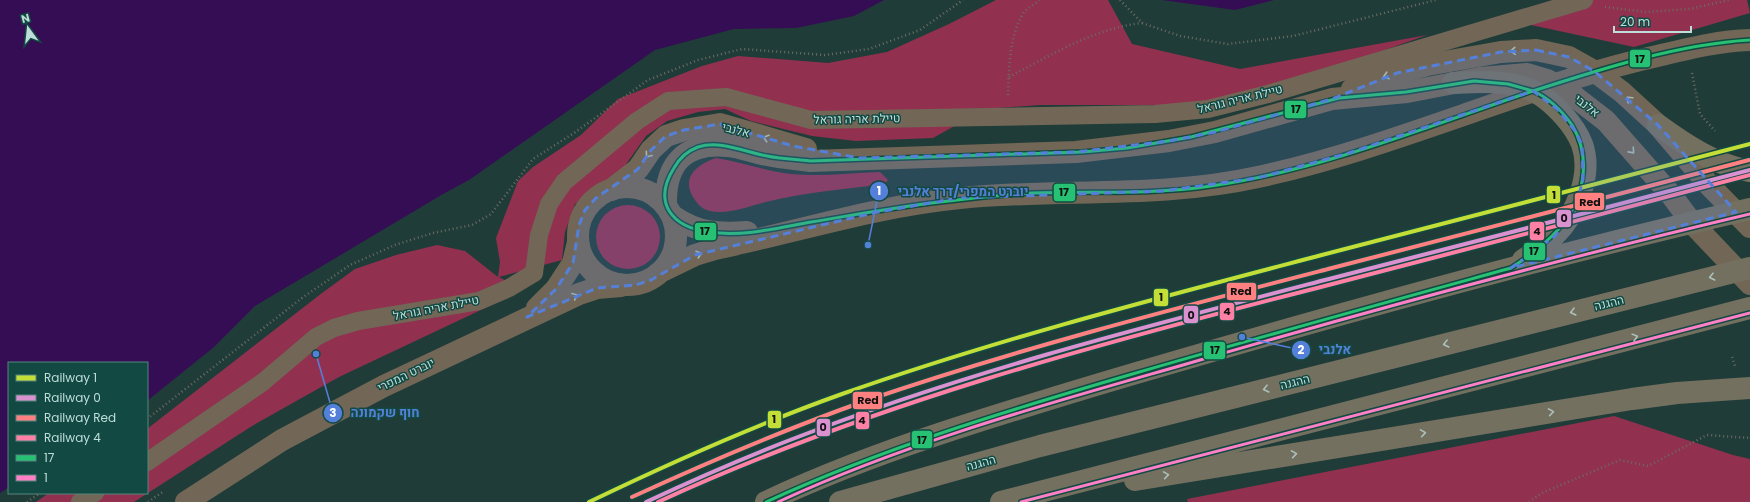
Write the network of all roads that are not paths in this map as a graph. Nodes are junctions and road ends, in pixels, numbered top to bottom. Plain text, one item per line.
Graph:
1 (1578, 2) edge
2 (1750, 40) edge
3 (1453, 83) junction
4 (1332, 99) junction
5 (1658, 125) junction
6 (859, 158) junction
7 (1750, 171) edge
8 (611, 190) junction
9 (669, 211) junction
10 (873, 213) junction
11 (1745, 216) edge
12 (1692, 223) junction
13 (578, 242) junction
14 (1511, 268) junction
15 (1750, 268) edge
16 (664, 270) junction
17 (1750, 284) edge
18 (621, 286) junction
19 (1750, 308) edge
20 (527, 317) junction
21 (1750, 388) edge
22 (148, 461) edge
23 (93, 494) edge
24 (80, 502) edge
25 (186, 502) edge
26 (766, 502) edge
27 (840, 502) edge
28 (1002, 502) edge

1 - 22 street, טיילת אריה גוראל
2 - 10 street
3 - 4 street, אלנבי
3 -> 12 street, אלנבי
3 - 14 highway
5 -> 4 street, אלנבי
4 - 6 street, אלנבי
5 - 7 highway
5 - 11 street, אלנבי
6 -> 8 street, אלנבי
6 - 9 street, אלנבי
8 - 9 street
8 - 13 street
9 - 10 street
9 - 16 street
16 -> 10 street
11 - 12 highway
12 - 14 highway
12 - 17 street, אלנבי
13 - 18 street
13 - 20 street, יוברט המפרי
14 - 26 highway
15 -> 27 highway, ההגנה
16 - 18 street
20 -> 18 street, יוברט המפרי
28 -> 19 highway
20 - 25 street, יוברט המפרי
28 -> 21 highway
23 - 24 street

